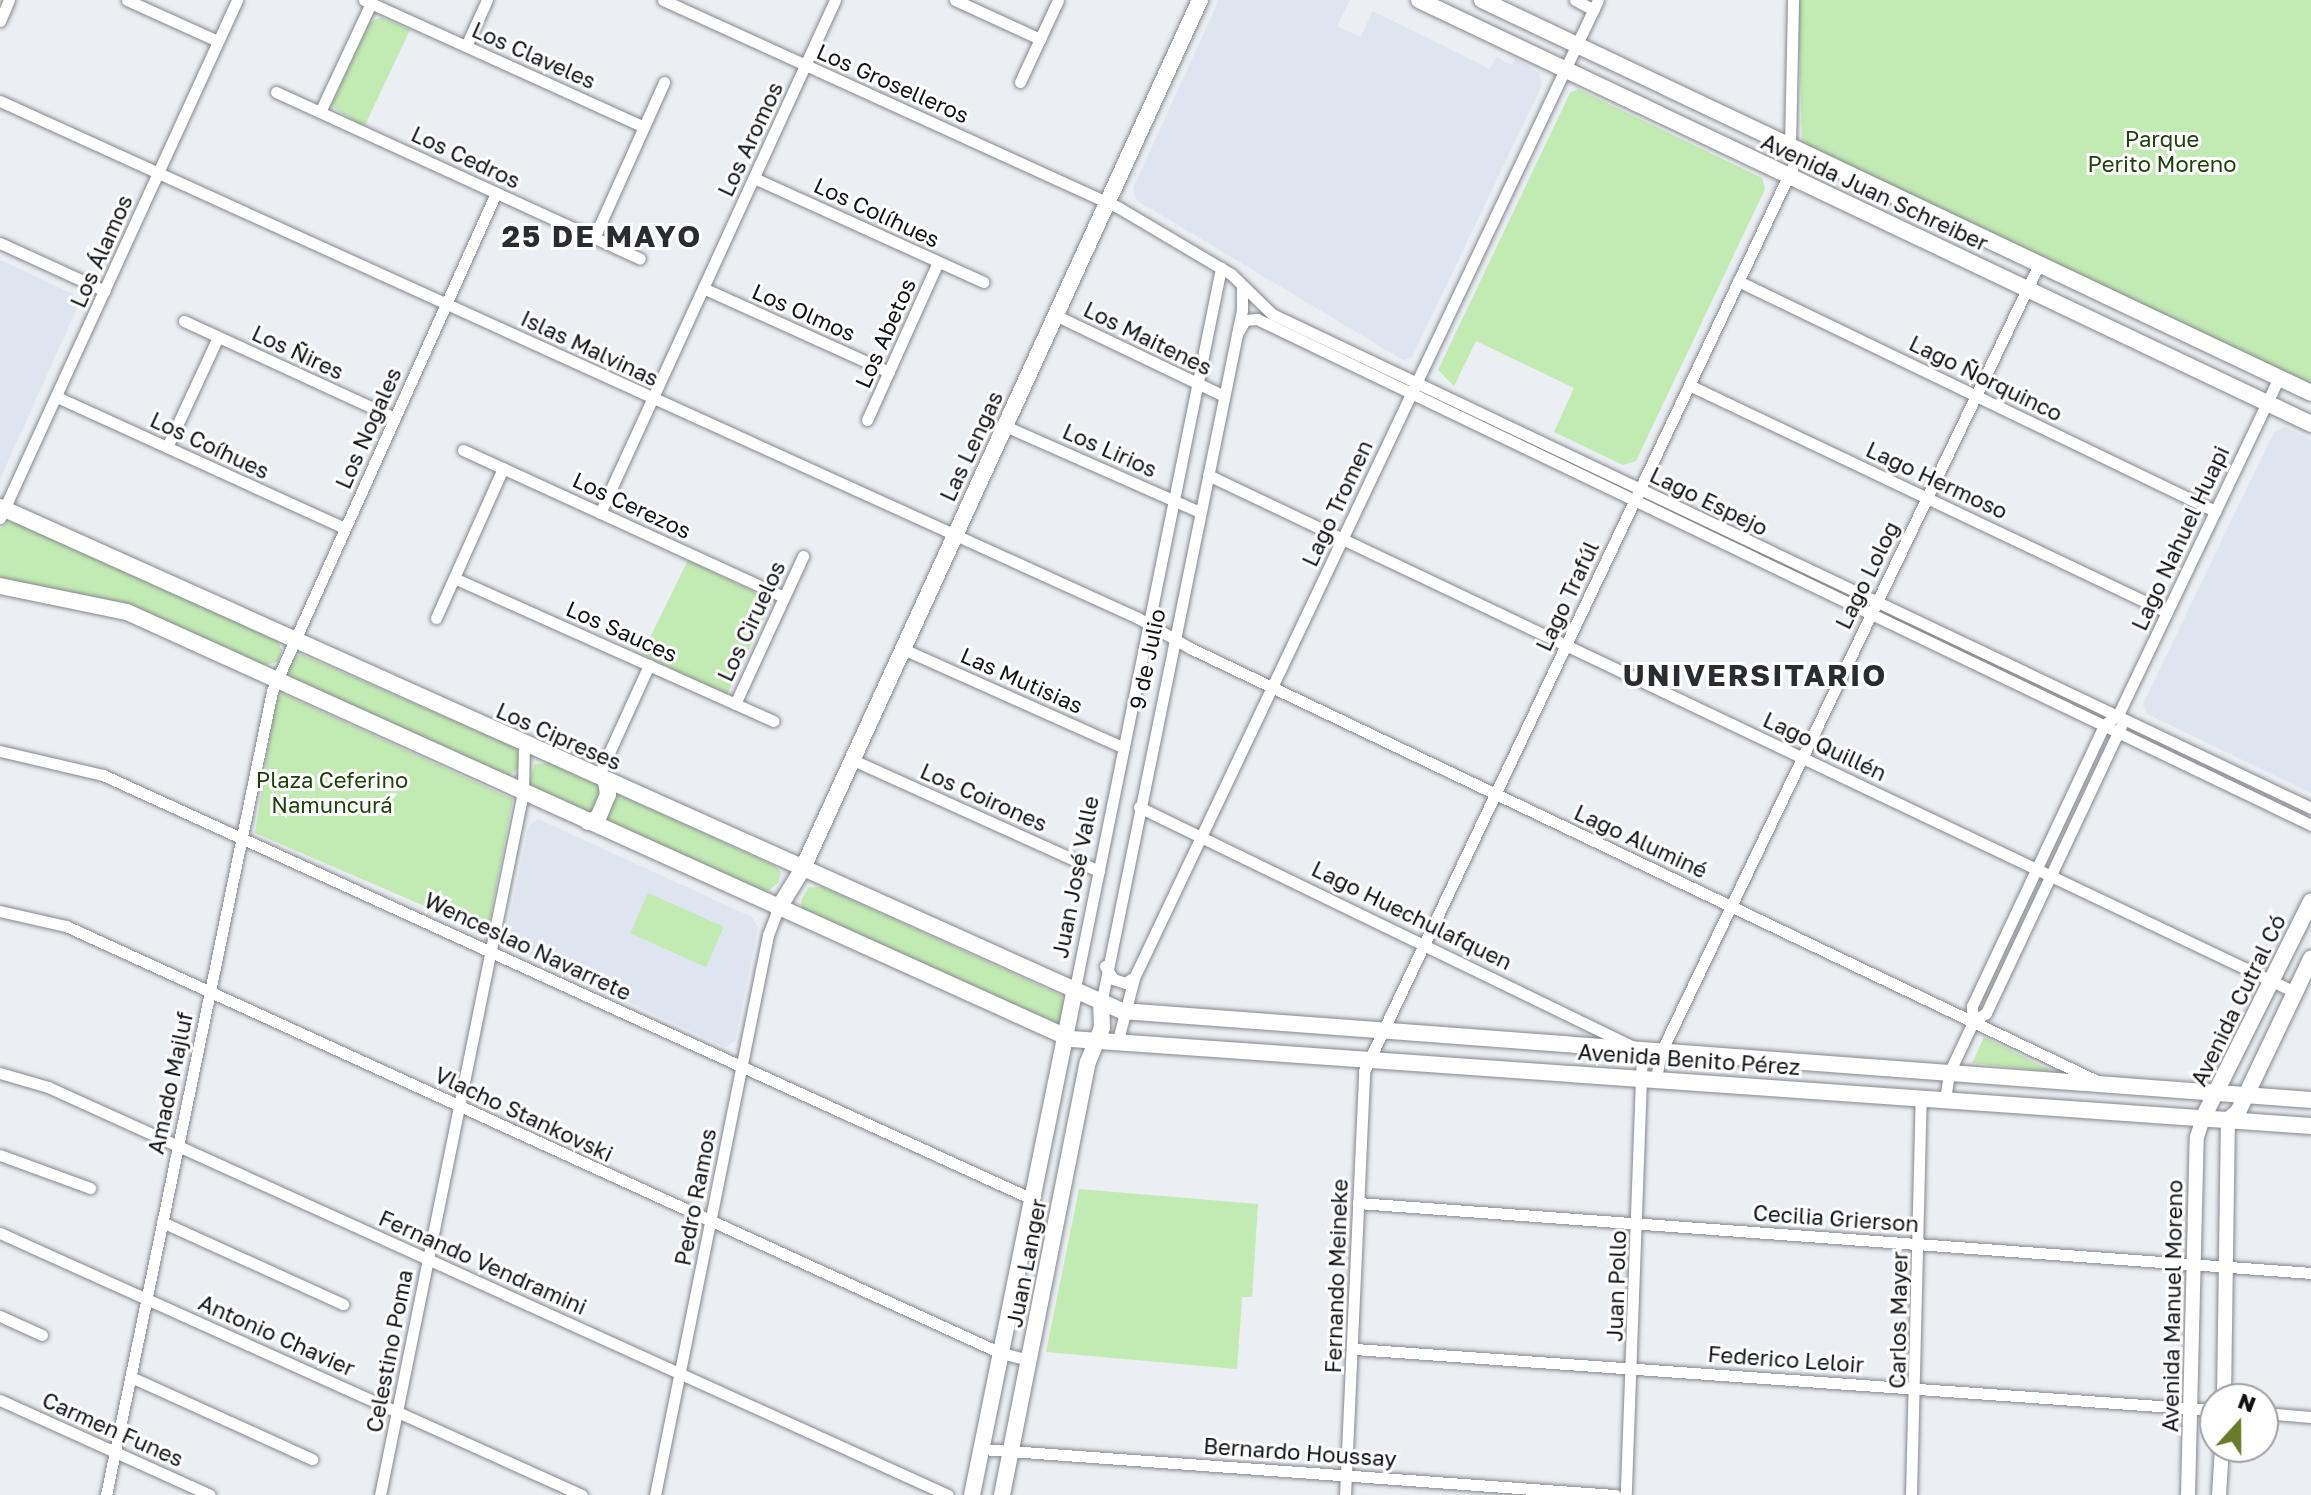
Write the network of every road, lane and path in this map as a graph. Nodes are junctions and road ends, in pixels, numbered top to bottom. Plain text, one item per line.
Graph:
1 (9, 0) edge
2 (127, 0) edge
3 (237, 0) edge
4 (487, 0) edge
5 (663, 0) edge
6 (835, 0) edge
7 (955, 0) edge
8 (1058, 0) edge
9 (1200, 0) edge
10 (1419, 0) edge
11 (1575, 0) edge
12 (1793, 0) edge
13 (367, 2) edge
14 (1491, 2) edge
15 (1596, 5) edge
16 (0, 21) edge
17 (1040, 39) junction
18 (218, 41) junction
19 (1578, 45) junction
20 (466, 46) junction
21 (806, 65) junction
22 (1566, 70) junction
23 (664, 82) dead end
24 (1020, 82) dead end
25 (276, 92) dead end
26 (0, 101) edge
27 (320, 112) junction
28 (644, 127) junction
29 (1795, 148) junction
30 (158, 173) junction
31 (1788, 176) junction
32 (754, 178) junction
33 (496, 193) junction
34 (1107, 202) junction
35 (594, 238) junction
36 (0, 243) edge
37 (640, 259) dead end
38 (938, 262) junction
39 (2039, 264) junction
40 (1221, 268) junction
41 (1738, 281) junction
42 (983, 282) dead end
43 (1242, 285) junction
44 (703, 288) junction
45 (2026, 289) junction
46 (105, 291) junction
47 (446, 305) junction
48 (1055, 315) junction
49 (184, 321) dead end
50 (1237, 334) junction
51 (218, 337) junction
52 (889, 372) junction
53 (2279, 378) junction
54 (1198, 384) junction
55 (1689, 385) junction
56 (1414, 388) junction
57 (2311, 393) edge
58 (1976, 395) junction
59 (1224, 396) junction
60 (57, 397) junction
61 (653, 399) junction
62 (2267, 403) junction
63 (395, 418) junction
64 (867, 420) dead end
65 (2311, 424) edge
66 (1005, 426) junction
67 (167, 447) junction
68 (463, 450) dead end
69 (503, 468) junction
70 (1208, 475) junction
71 (1637, 495) junction
72 (1927, 498) junction
73 (1174, 500) junction
74 (2, 511) edge
75 (2215, 511) junction
76 (1200, 512) junction
77 (600, 513) junction
78 (345, 528) junction
79 (954, 536) junction
80 (1342, 539) junction
81 (803, 556) dead end
82 (454, 578) junction
83 (0, 586) edge
84 (784, 597) junction
85 (1877, 601) junction
86 (2167, 612) junction
87 (1871, 614) junction
88 (436, 618) dead end
89 (1149, 624) junction
90 (1162, 632) joint
91 (1174, 639) junction
92 (295, 640) junction
93 (1565, 645) junction
94 (903, 649) junction
95 (649, 665) junction
96 (277, 680) junction
97 (1272, 687) junction
98 (735, 704) junction
99 (2118, 715) junction
100 (773, 721) dead end
101 (2104, 725) junction
102 (2119, 732) junction
103 (524, 744) junction
104 (1124, 748) junction
105 (0, 751) edge
106 (1802, 758) junction
107 (853, 760) junction
108 (602, 779) junction
109 (523, 792) junction
110 (1495, 794) junction
111 (1139, 807) junction
112 (2311, 808) edge
113 (588, 822) junction
114 (2311, 825) edge
115 (1201, 837) junction
116 (242, 838) junction
117 (2036, 869) junction
118 (802, 870) junction
119 (1099, 871) junction
120 (2051, 876) junction
121 (2311, 901) edge
122 (1731, 906) junction
123 (778, 909) junction
124 (0, 911) edge
125 (1424, 943) junction
126 (490, 951) junction
127 (2311, 959) edge
128 (1105, 966) junction
129 (1134, 978) junction
130 (2273, 981) junction
131 (210, 992) junction
132 (2295, 992) junction
133 (1074, 993) junction
134 (1101, 1004) junction
135 (1122, 1011) junction
136 (1973, 1022) junction
137 (1382, 1032) junction
138 (1065, 1037) junction
139 (1118, 1040) junction
140 (1096, 1041) junction
141 (1642, 1051) junction
142 (1661, 1052) junction
143 (1369, 1058) junction
144 (741, 1066) junction
145 (0, 1073) edge
146 (1949, 1073) junction
147 (1649, 1078) junction
148 (2104, 1084) junction
149 (2218, 1095) junction
150 (2246, 1095) junction
151 (1921, 1098) junction
152 (1945, 1099) junction
153 (2311, 1100) edge
154 (459, 1106) junction
155 (2203, 1118) junction
156 (2226, 1120) junction
157 (2311, 1126) edge
158 (178, 1146) junction
159 (0, 1155) edge
160 (90, 1188) dead end
161 (1032, 1199) junction
162 (1358, 1203) junction
163 (710, 1220) junction
164 (162, 1222) junction
165 (1637, 1223) junction
166 (0, 1233) edge
167 (1919, 1244) junction
168 (428, 1259) junction
169 (2195, 1265) junction
170 (2226, 1267) junction
171 (2311, 1273) edge
172 (147, 1298) junction
173 (343, 1304) dead end
174 (0, 1316) edge
175 (42, 1335) dead end
176 (1355, 1349) junction
177 (1001, 1353) junction
178 (1029, 1360) junction
179 (1633, 1369) junction
180 (680, 1373) junction
181 (131, 1377) junction
182 (2224, 1383) edge
183 (1917, 1389) junction
184 (0, 1400) edge
185 (2193, 1408) junction
186 (2199, 1409) edge
187 (397, 1411) junction
188 (2279, 1414) edge
189 (2311, 1417) edge
190 (982, 1449) junction
191 (1011, 1451) junction
192 (115, 1452) junction
193 (312, 1459) dead end
194 (2221, 1463) edge
195 (1346, 1476) junction
196 (106, 1495) edge
197 (210, 1495) edge
198 (380, 1495) edge
199 (582, 1495) edge
200 (655, 1495) edge
201 (948, 1495) edge
202 (972, 1495) edge
203 (1002, 1495) edge
204 (1345, 1495) edge
205 (1615, 1495) edge
206 (1626, 1495) edge
207 (1911, 1495) edge
208 (2188, 1495) edge
209 (2219, 1495) edge

1 - 16 street
2 - 18 street
3 - 18 street, Los Álamos
4 - 20 street
5 - 21 street, Los Groselleros
6 - 21 street, Los Aromos
7 - 17 street
8 - 17 street
9 - 34 main road, Las Lengas
10 - 22 main road, Avenida Juan Schreiber
11 - 15 street
12 - 29 street
13 - 20 street, Los Claveles
13 - 27 street
14 - 19 main road, Avenida Juan Schreiber
15 - 19 street, Lago Tromen
17 - 24 street
18 - 30 street, Los Álamos
19 - 22 street, Lago Tromen
19 - 29 main road, Avenida Juan Schreiber
20 - 28 street, Los Claveles
21 - 32 street, Los Aromos
21 - 34 street, Los Groselleros
22 - 31 main road, Avenida Juan Schreiber
22 - 56 street, Lago Tromen
23 - 28 street
25 - 27 street, Los Cedros
26 - 30 street, Islas Malvinas
27 - 33 street, Los Cedros
28 - 35 street
29 - 31 street, Lago Trafúl
29 - 39 main road, Avenida Juan Schreiber
30 - 46 street, Los Álamos
30 - 47 street, Islas Malvinas
31 - 41 street, Lago Trafúl
31 - 45 main road, Avenida Juan Schreiber
32 - 38 street, Los Colíhues
32 - 44 street, Los Aromos
33 - 35 street, Los Cedros
33 - 47 street, Los Nogales
34 - 40 street, Lago Espejo
34 - 48 main road, Las Lengas
35 - 37 street, Los Cedros
36 - 46 street
38 - 42 street, Los Colíhues
38 - 52 street, Los Abetos
39 - 45 street, Lago Lolog
39 - 53 main road, Avenida Juan Schreiber
40 - 43 street, Lago Espejo
40 - 54 street, Juan José Valle
41 - 55 street, Lago Trafúl
41 - 58 street, Lago Ñorquinco
43 - 50 street, 9 de Julio
43 - 56 street, Lago Espejo
44 - 52 street, Los Olmos
44 - 61 street, Los Aromos
45 - 58 street, Lago Lolog
45 - 62 main road, Avenida Juan Schreiber
46 - 60 street, Los Álamos
47 - 61 street, Islas Malvinas
47 - 63 street, Los Nogales
48 - 54 street, Los Maitenes
48 - 66 main road, Las Lengas
49 - 51 street, Los Ñires
50 - 56 street, Lago Espejo
50 - 59 street, 9 de Julio
51 - 63 street, Los Ñires
51 - 67 street
52 - 64 street, Los Abetos
53 - 57 main road, Avenida Juan Schreiber
53 - 62 street, Lago Nahuel Huapi
54 - 59 street, Los Maitenes
54 - 73 street, Juan José Valle
55 - 71 street, Lago Trafúl
55 - 72 street, Lago Hermoso
56 - 71 street, Lago Espejo
56 - 80 street, Lago Tromen
58 - 72 street, Lago Lolog
58 - 75 street, Lago Ñorquinco
59 - 70 street, 9 de Julio
60 - 67 street, Los Coíhues
60 - 74 street, Los Álamos
61 - 77 street, Los Aromos
61 - 79 street, Islas Malvinas
62 - 65 main road, Avenida Juan Schreiber
62 - 75 street, Lago Nahuel Huapi
63 - 78 street, Los Nogales
66 - 73 street, Los Lirios
66 - 79 main road, Las Lengas
67 - 78 street, Los Coíhues
68 - 69 street, Los Cerezos
69 - 77 street, Los Cerezos
69 - 82 street
70 - 76 street, 9 de Julio
70 - 80 street, Lago Quillén
71 - 85 street, Lago Espejo
71 - 87 street, Lago Espejo
71 - 93 street, Lago Trafúl
72 - 85 street, Lago Lolog
72 - 86 street, Lago Hermoso
73 - 76 street, Los Lirios
73 - 89 street, Juan José Valle
74 - 92 main road, Los Cipreses
75 - 86 street, Lago Nahuel Huapi
76 - 91 street, 9 de Julio
77 - 84 street, Los Cerezos
78 - 92 street, Los Nogales
79 - 89 street, Islas Malvinas
79 - 94 main road, Las Lengas
80 - 93 street, Lago Quillén
80 - 97 street, Lago Tromen
81 - 84 street, Los Ciruelos
82 - 88 street
82 - 95 street, Los Sauces
83 - 96 main road
84 - 98 street, Los Ciruelos
85 - 87 street, Lago Lolog
85 - 99 street, Lago Espejo
86 - 99 street, Lago Nahuel Huapi
87 - 101 street, Lago Espejo
87 - 106 street, Lago Lolog
89 - 90 street, Islas Malvinas
89 - 104 street, Juan José Valle
90 - 91 street, Lago Aluminé
91 - 97 street, Lago Aluminé
91 - 111 street, 9 de Julio
92 - 96 street, Los Nogales
92 - 103 main road, Los Cipreses
93 - 106 street, Lago Quillén
93 - 110 street, Lago Trafúl
94 - 104 street, Las Mutisias
94 - 107 main road, Las Lengas
95 - 98 street, Los Sauces
95 - 108 street
96 - 109 main road
96 - 116 street, Amado Majluf
97 - 110 street, Lago Aluminé
97 - 115 street, Lago Tromen
98 - 100 street, Los Sauces
99 - 101 street, Lago Nahuel Huapi
99 - 102 street, Lago Nahuel Huapi
99 - 112 street, Lago Espejo
101 - 102 street, Lago Espejo
101 - 117 street, Lago Nahuel Huapi
102 - 114 street, Lago Espejo
102 - 120 street, Lago Nahuel Huapi
103 - 108 main road, Los Cipreses
103 - 109 street, Celestino Poma
104 - 119 street, Juan José Valle
105 - 116 street, Wenceslao Navarrete
106 - 117 street, Lago Quillén
106 - 122 street, Lago Lolog
107 - 118 main road, Las Lengas
107 - 119 street, Los Coirones
108 - 113 main road
108 - 118 main road, Los Cipreses
109 - 113 main road
109 - 126 street, Celestino Poma
110 - 122 street, Lago Aluminé
110 - 125 street, Lago Trafúl
111 - 115 street, Lago Huechulafquen
111 - 128 street, 9 de Julio
113 - 123 main road
115 - 125 street, Lago Huechulafquen
115 - 129 street, Lago Tromen
116 - 126 street, Wenceslao Navarrete
116 - 131 street, Amado Majluf
117 - 120 street, Lago Quillén
117 - 136 street, Lago Nahuel Huapi
118 - 123 main road, Las Lengas
118 - 133 main road, Los Cipreses
119 - 133 street, Juan José Valle
120 - 130 street, Lago Quillén
120 - 136 street, Lago Nahuel Huapi
121 - 130 main road, Avenida Cutral Có
122 - 136 street, Lago Aluminé
122 - 142 street, Lago Lolog
123 - 138 main road
123 - 144 street, Pedro Ramos
124 - 131 street, Vlacho Stankovski
125 - 137 street, Lago Trafúl
125 - 141 street, Lago Huechulafquen
126 - 144 street, Wenceslao Navarrete
126 - 154 street, Celestino Poma
127 - 132 main road
128 - 129 street
128 - 134 street, 9 de Julio
129 - 135 street, Lago Tromen
130 - 132 street, Lago Quillén
130 - 149 main road, Avenida Cutral Có
131 - 154 street, Vlacho Stankovski
131 - 158 street, Amado Majluf
132 - 150 main road
133 - 134 main road, Los Cipreses
133 - 138 main road, Juan José Valle
134 - 135 main road, Avenida Benito Pérez
134 - 140 main road, 9 de Julio
135 - 137 main road, Avenida Benito Pérez
135 - 139 street, Lago Tromen
136 - 146 street, Lago Nahuel Huapi
136 - 148 street, Lago Aluminé
137 - 141 main road, Avenida Benito Pérez
137 - 143 street, Lago Trafúl
138 - 140 main road, Avenida Benito Pérez
138 - 161 main road, Juan José Valle
139 - 140 main road, Avenida Benito Pérez
139 - 143 main road, Avenida Benito Pérez
140 - 178 main road, Juan Langer
141 - 142 main road, Avenida Benito Pérez
141 - 147 street
142 - 146 main road, Avenida Benito Pérez
142 - 147 street, Lago Lolog
143 - 147 main road, Avenida Benito Pérez
143 - 162 street, Fernando Meineke
144 - 161 street, Wenceslao Navarrete
144 - 163 street, Pedro Ramos
145 - 158 street, Fernando Vendramini
146 - 148 main road, Avenida Benito Pérez
146 - 152 street, Lago Nahuel Huapi
147 - 151 main road, Avenida Benito Pérez
147 - 165 street, Juan Pollo
148 - 149 main road, Avenida Benito Pérez
149 - 150 main road, Avenida Benito Pérez
149 - 155 main road, Avenida Cutral Có
149 - 156 main road
150 - 153 main road, Avenida Benito Pérez
150 - 156 main road
151 - 152 main road, Avenida Benito Pérez
151 - 167 street, Carlos Mayer
152 - 155 main road, Avenida Benito Pérez
154 - 163 street, Vlacho Stankovski
154 - 168 street, Celestino Poma
155 - 156 main road, Avenida Benito Pérez
155 - 169 street, Avenida Manuel Moreno
156 - 157 main road, Avenida Benito Pérez
156 - 170 street
158 - 164 street, Amado Majluf
158 - 168 street, Fernando Vendramini
159 - 160 street
161 - 177 main road, Juan José Valle
162 - 165 street, Cecilia Grierson
162 - 176 street, Fernando Meineke
163 - 177 street, Vlacho Stankovski
163 - 180 street, Pedro Ramos
164 - 172 street, Amado Majluf
164 - 173 street
165 - 167 street, Cecilia Grierson
165 - 179 street, Juan Pollo
166 - 172 street, Antonio Chavier
167 - 169 street, Cecilia Grierson
167 - 183 street, Carlos Mayer
168 - 180 street, Fernando Vendramini
168 - 187 street, Celestino Poma
169 - 170 street, Cecilia Grierson
169 - 185 street, Avenida Manuel Moreno
170 - 171 street, Cecilia Grierson
170 - 182 street
172 - 181 street, Amado Majluf
172 - 187 street, Antonio Chavier
174 - 175 street
176 - 179 street, Federico Leloir
176 - 195 street, Fernando Meineke
177 - 178 street, Vlacho Stankovski
177 - 190 main road, Juan José Valle
178 - 191 main road, Juan Langer
179 - 183 street, Federico Leloir
179 - 206 street, Juan Pollo
180 - 200 street, Pedro Ramos
180 - 201 street, Fernando Vendramini
181 - 192 street, Amado Majluf
181 - 193 street
183 - 185 street, Federico Leloir
183 - 207 street, Carlos Mayer
184 - 192 street, Carmen Funes
185 - 186 street, Federico Leloir
185 - 208 street, Avenida Manuel Moreno
187 - 198 street, Celestino Poma
187 - 199 street, Antonio Chavier
188 - 189 street
190 - 191 street, Bernardo Houssay
190 - 202 main road, Juan José Valle
191 - 195 street, Bernardo Houssay
191 - 203 main road, Juan Langer
192 - 196 street, Amado Majluf
192 - 197 street, Carmen Funes
194 - 209 street
195 - 204 street, Fernando Meineke
195 - 205 street, Bernardo Houssay

